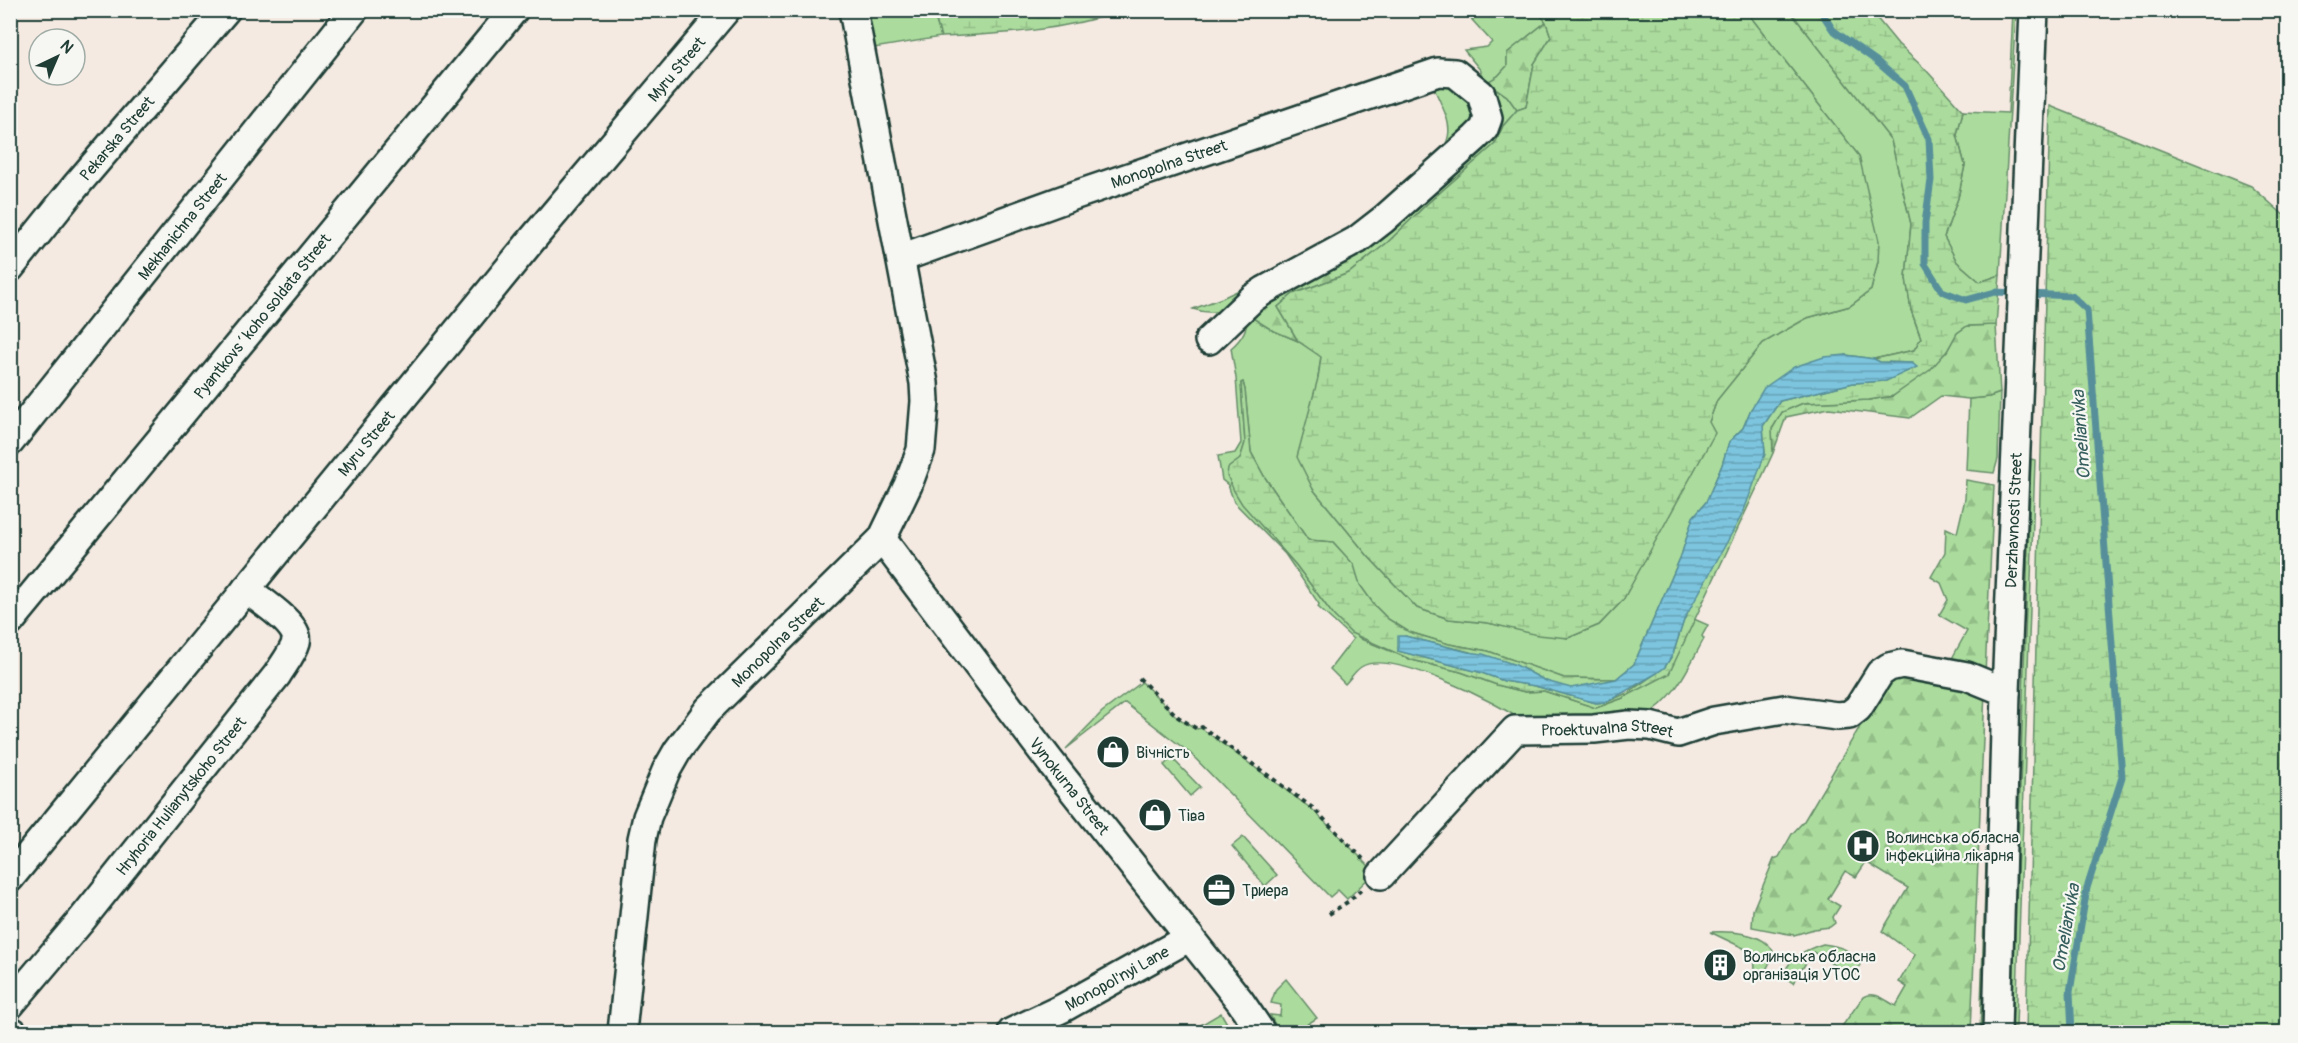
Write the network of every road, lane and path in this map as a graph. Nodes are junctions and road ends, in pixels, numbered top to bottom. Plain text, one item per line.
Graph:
1 (226, 10) edge
2 (354, 10) edge
3 (514, 10) edge
4 (726, 10) edge
5 (853, 10) edge
6 (2034, 10) edge
7 (901, 258) junction
8 (10, 268) edge
9 (1209, 340) dead end
10 (10, 442) edge
11 (882, 539) junction
12 (246, 589) junction
13 (10, 622) edge
14 (1139, 678) dead end
15 (2007, 692) junction
16 (1373, 875) junction
17 (10, 878) edge
18 (1329, 914) dead end
19 (1190, 937) junction
20 (10, 1005) edge
21 (622, 1032) edge
22 (1012, 1032) edge
23 (1261, 1032) edge
24 (1997, 1032) edge

1 - 8 street, Pekarska Street
2 - 10 street, Mekhanichna Street
3 - 13 street, Pyantkovsʹkoho soldata Street
4 - 12 street, Myru Street
5 - 7 street, Monopolna Street
6 - 15 street, Derzhavnosti Street
7 - 9 street, Monopolna Street
7 - 11 street, Monopolna Street
11 - 19 street, Vynokurna Street
11 - 21 street, Monopolna Street
12 - 17 street, Myru Street
12 - 20 street, Hryhoria Hulianytskoho Street
14 - 16 path
15 - 16 street, Proektuvalna Street
15 - 24 street, Derzhavnosti Street
16 - 18 path
19 - 22 street, Monopol'nyi Lane
19 - 23 street, Vynokurna Street

